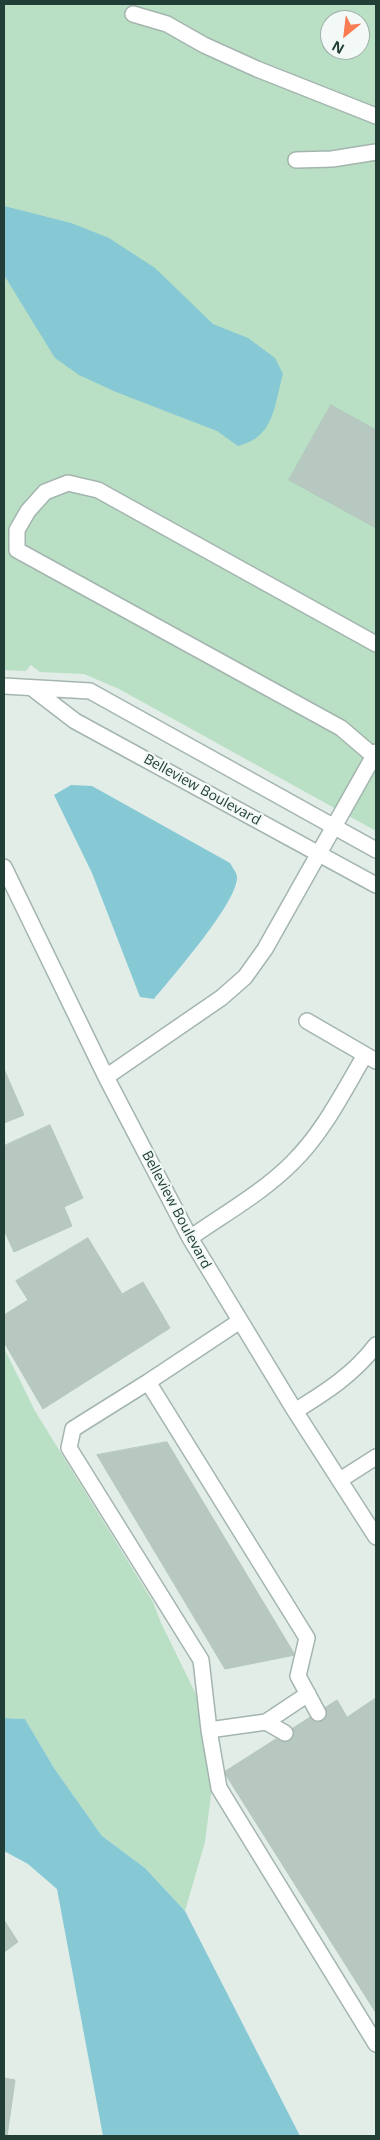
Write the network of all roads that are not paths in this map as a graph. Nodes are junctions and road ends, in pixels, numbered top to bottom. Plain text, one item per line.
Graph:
1 (133, 14) dead end
2 (376, 116) edge
3 (376, 152) edge
4 (296, 160) dead end
5 (376, 644) edge
6 (4, 686) edge
7 (32, 688) junction
8 (376, 755) edge
9 (335, 827) junction
10 (376, 850) edge
11 (320, 854) junction
12 (4, 867) edge
13 (376, 886) edge
14 (307, 1021) dead end
15 (371, 1058) edge
16 (106, 1077) junction
17 (190, 1238) junction
18 (240, 1321) junction
19 (376, 1345) edge
20 (148, 1382) junction
21 (295, 1411) junction
22 (376, 1458) edge
23 (340, 1480) junction
24 (376, 1537) edge
25 (308, 1694) junction
26 (318, 1713) dead end
27 (266, 1722) junction
28 (209, 1730) junction
29 (285, 1733) dead end
30 (376, 2044) edge

1 - 2 street
3 - 4 street
5 - 8 street
6 - 7 street
7 - 9 street
7 - 11 street, Belleview Boulevard
8 - 9 street
9 - 10 street
9 - 11 street
11 - 13 street, Belleview Boulevard
11 - 16 street
12 - 16 street, Belleview Boulevard
14 - 15 street
15 - 17 street
16 - 17 street, Belleview Boulevard
17 - 18 street, Belleview Boulevard
18 - 20 street
18 - 21 street, Belleview Boulevard
19 - 21 street
20 - 25 street
20 - 28 street
21 - 23 street, Belleview Boulevard
22 - 23 street
23 - 24 street, Belleview Boulevard
25 - 26 street
25 - 27 street
27 - 28 street
27 - 29 street
28 - 30 street

